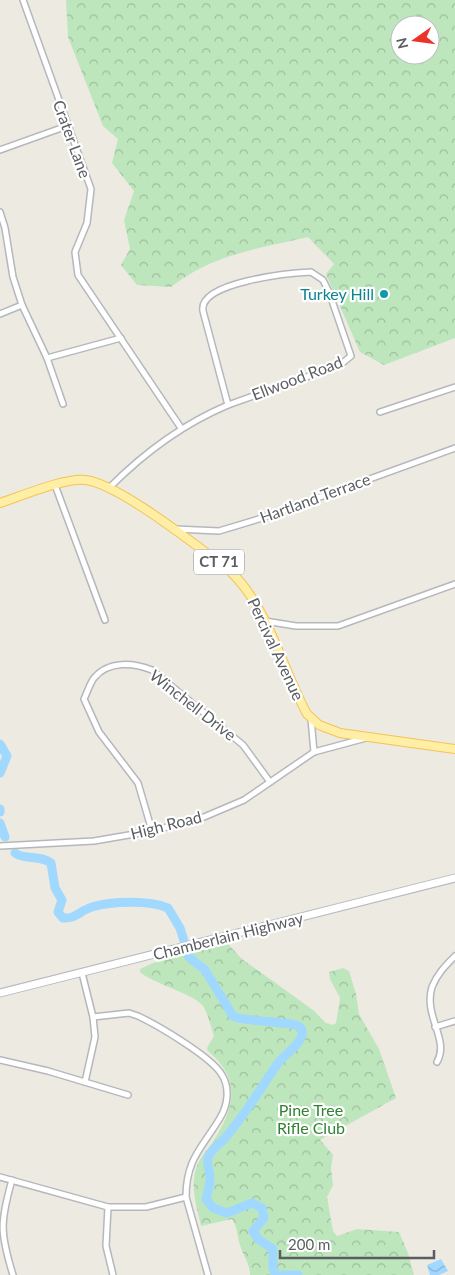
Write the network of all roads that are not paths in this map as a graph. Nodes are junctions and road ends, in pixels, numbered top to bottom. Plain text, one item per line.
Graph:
1 (22, 0) edge
2 (67, 126) junction
3 (0, 150) edge
4 (0, 212) edge
5 (22, 305) junction
6 (0, 314) edge
7 (121, 338) junction
8 (47, 358) junction
9 (455, 387) edge
10 (64, 404) dead end
11 (228, 405) junction
12 (380, 412) dead end
13 (182, 428) junction
14 (455, 448) edge
15 (55, 484) junction
16 (110, 487) junction
17 (0, 503) edge
18 (172, 529) junction
19 (455, 584) edge
20 (105, 620) dead end
21 (264, 621) junction
22 (311, 719) junction
23 (370, 737) junction
24 (455, 749) edge
25 (314, 752) junction
26 (270, 782) junction
27 (152, 831) junction
28 (0, 846) edge
29 (455, 878) edge
30 (455, 956) edge
31 (82, 973) junction
32 (0, 993) edge
33 (93, 1017) junction
34 (455, 1020) edge
35 (435, 1027) junction
36 (0, 1060) edge
37 (437, 1062) dead end
38 (85, 1082) junction
39 (128, 1095) dead end
40 (0, 1177) edge
41 (12, 1180) junction
42 (186, 1196) junction
43 (108, 1207) junction
44 (13, 1275) edge
45 (114, 1275) edge
46 (208, 1275) edge

1 - 2 street, Crater Lane
2 - 3 street
2 - 7 street, Crater Lane
4 - 5 street
5 - 6 street
5 - 8 street
7 - 8 street
7 - 13 street, Crater Lane
8 - 10 street
9 - 12 street
11 - 11 street, Ellwood Road
11 - 13 street, Ellwood Road
13 - 16 street, Ellwood Road
14 - 18 street, Hartland Terrace
15 - 16 main road, Percival Avenue / CT 71
15 - 17 main road, Percival Avenue / CT 71
15 - 20 street
16 - 18 main road, Percival Avenue / CT 71
18 - 21 main road, Percival Avenue / CT 71
19 - 21 street
21 - 22 main road, Percival Avenue / CT 71
22 - 23 main road, Percival Avenue
22 - 25 street
23 - 24 main road, High Road
23 - 25 street, High Road
25 - 26 street, High Road
26 - 27 street, High Road
26 - 27 street, Winchell Drive
27 - 28 street, High Road
29 - 31 main road, Chamberlain Highway
30 - 35 street
31 - 32 main road, Chamberlain Highway
31 - 33 street
33 - 38 street
33 - 42 street
34 - 35 street
35 - 37 street
36 - 38 street
38 - 39 street
40 - 41 street
41 - 43 street
41 - 44 street
42 - 43 street
42 - 46 street
43 - 45 street

